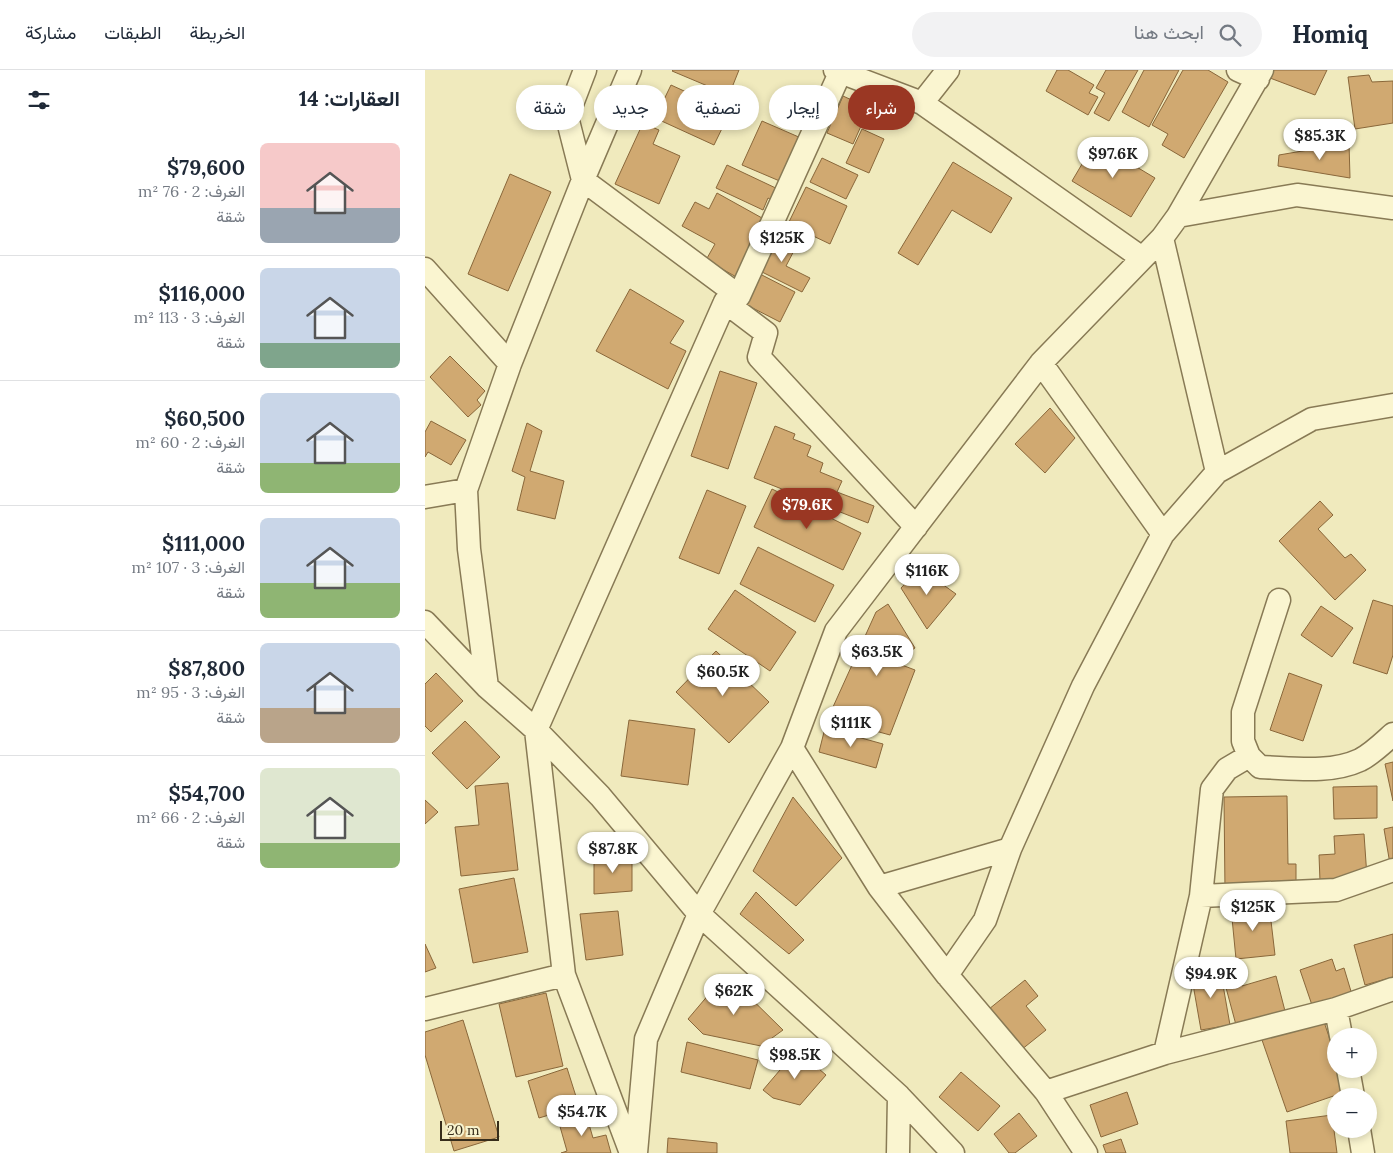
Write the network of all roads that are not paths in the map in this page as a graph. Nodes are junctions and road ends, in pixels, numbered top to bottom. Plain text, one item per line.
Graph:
1 (585, 70) edge
2 (630, 70) edge
3 (948, 70) edge
4 (1238, 70) edge
5 (838, 71) edge
6 (1260, 74) edge
7 (922, 103) junction
8 (583, 180) junction
9 (1393, 208) edge
10 (1178, 216) junction
11 (1162, 238) junction
12 (1142, 258) junction
13 (425, 269) edge
14 (732, 299) junction
15 (1041, 363) junction
16 (510, 364) junction
17 (1393, 405) edge
18 (1217, 472) junction
19 (466, 490) junction
20 (425, 497) edge
21 (916, 527) junction
22 (1163, 534) junction
23 (1279, 600) dead end
24 (425, 622) edge
25 (487, 687) junction
26 (536, 730) junction
27 (1393, 734) edge
28 (792, 748) junction
29 (1249, 756) junction
30 (1010, 849) junction
31 (1393, 870) edge
32 (879, 888) junction
33 (1201, 896) junction
34 (699, 914) junction
35 (564, 975) junction
36 (947, 975) junction
37 (1393, 989) edge
38 (425, 1009) edge
39 (1336, 1009) junction
40 (1340, 1028) edge
41 (1165, 1052) junction
42 (1046, 1092) junction
43 (899, 1096) junction
44 (1360, 1138) edge
45 (631, 1153) edge
46 (636, 1153) edge
47 (898, 1153) edge
48 (953, 1153) edge
49 (1086, 1153) edge
50 (1363, 1153) edge

1 - 8 street
2 - 8 street
3 - 7 street
4 - 6 street
5 - 7 street
5 - 14 street
6 - 10 street
7 - 12 street
8 - 14 street
8 - 16 street
9 - 10 street
10 - 11 street
11 - 12 street
11 - 18 street
12 - 15 street
13 - 16 street
14 - 21 street
14 - 26 street
15 - 21 street
15 - 22 street
16 - 19 street
17 - 18 street
18 - 22 street
19 - 20 street
19 - 25 street
21 - 28 street
22 - 30 street
23 - 29 street
24 - 25 street
25 - 26 street
26 - 34 street
26 - 35 street
27 - 29 street
28 - 32 street
28 - 34 street
29 - 33 street
30 - 32 street
30 - 36 street
31 - 33 street
32 - 36 street
33 - 41 street
34 - 43 street
34 - 46 street
35 - 38 street
35 - 45 street
36 - 42 street
37 - 39 street
39 - 40 street
39 - 41 street
41 - 42 street
42 - 49 street
43 - 47 street
43 - 48 street
44 - 50 street

